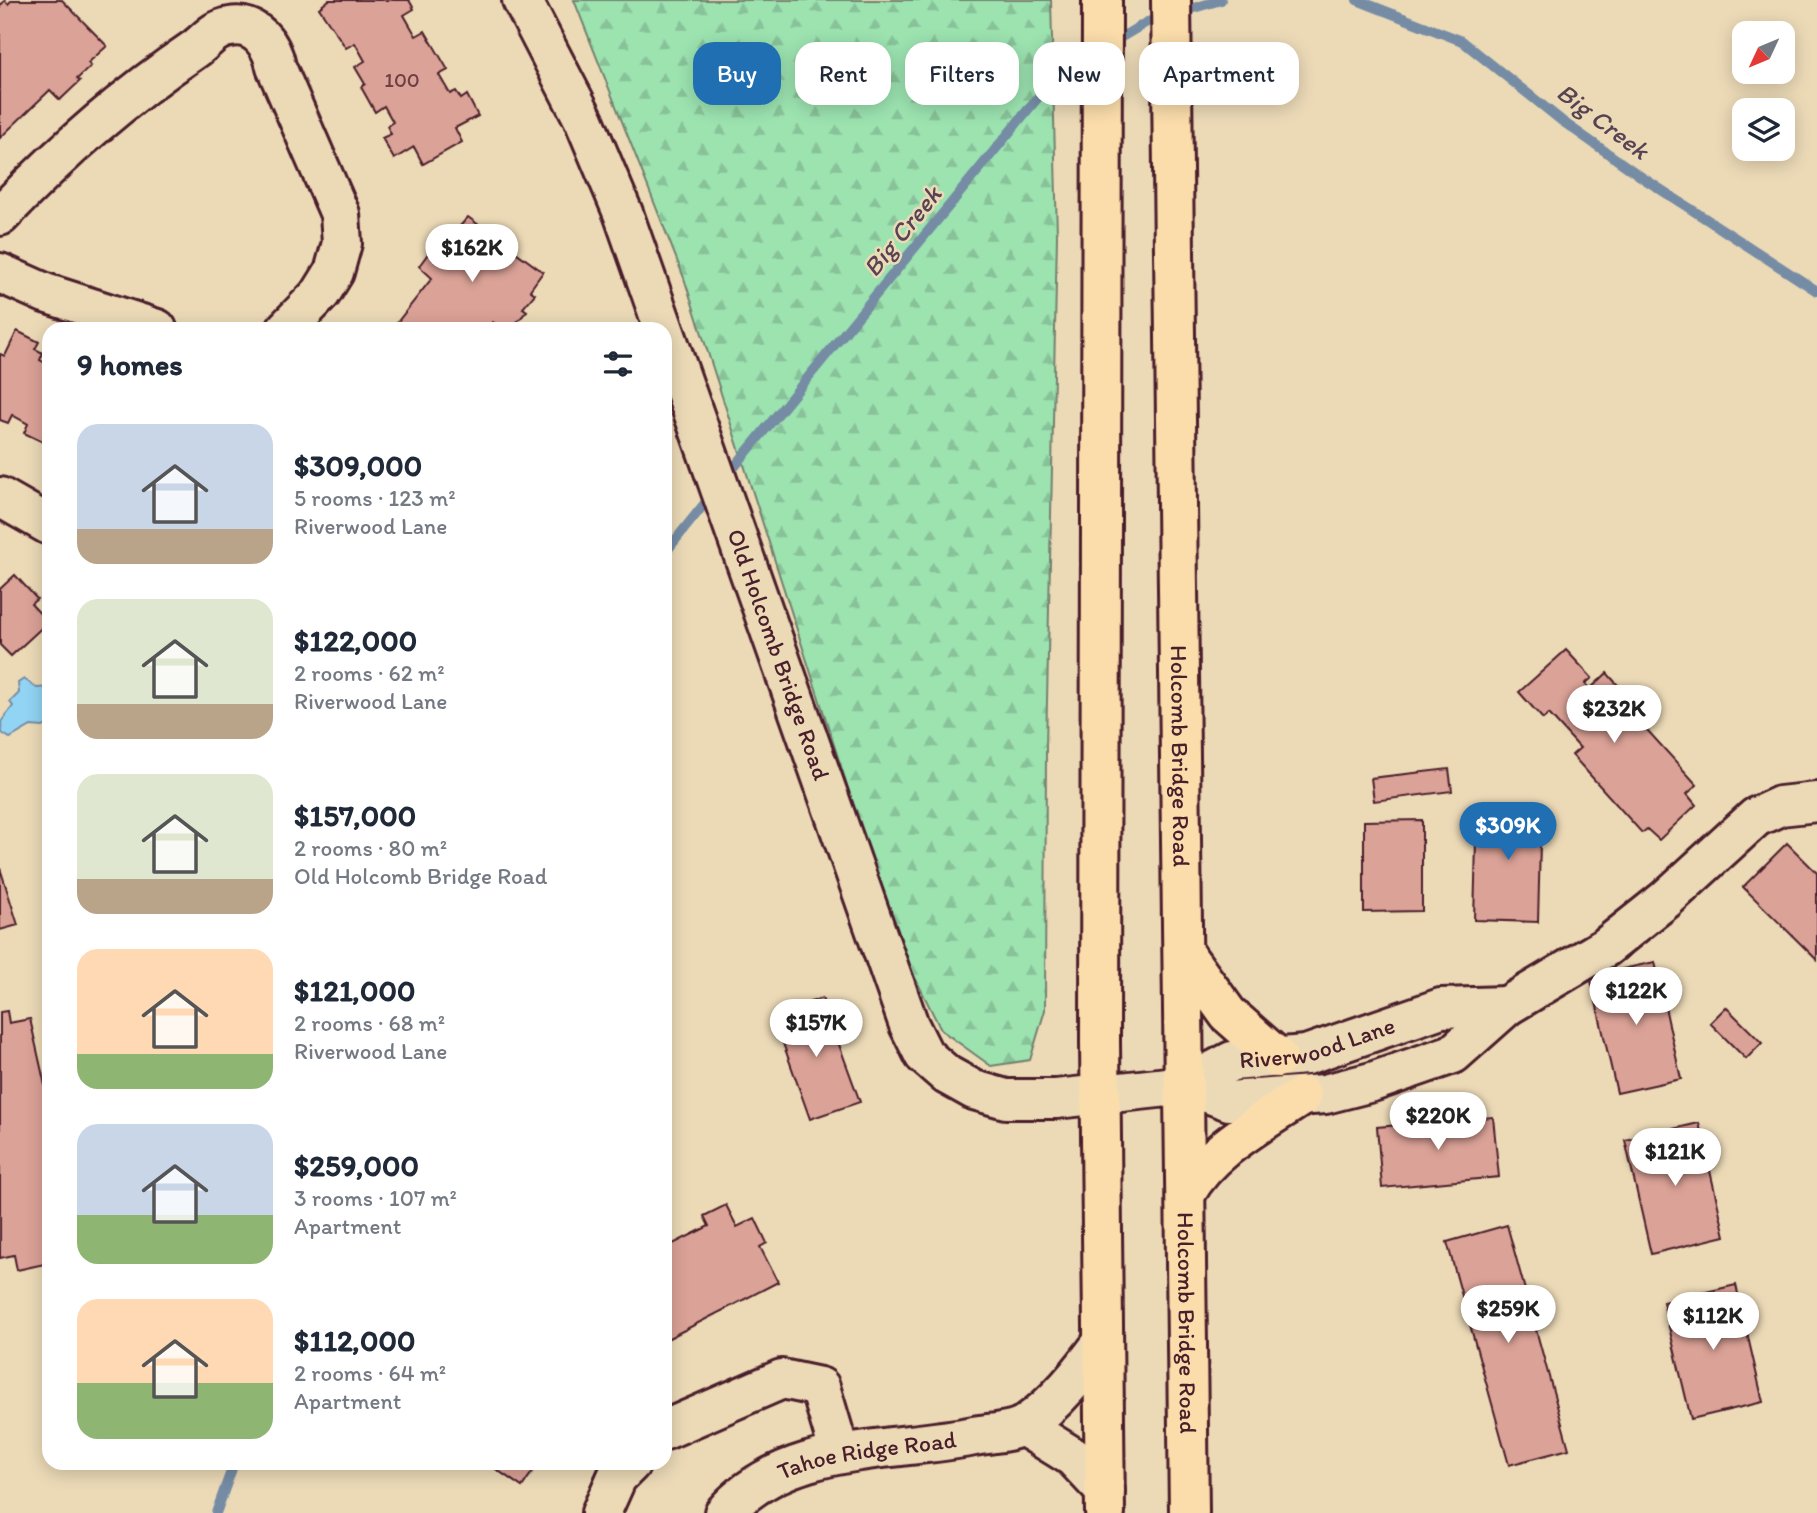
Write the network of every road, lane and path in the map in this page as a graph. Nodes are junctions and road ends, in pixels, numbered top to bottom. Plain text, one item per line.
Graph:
1 (522, 0) edge
2 (1102, 0) edge
3 (1171, 0) edge
4 (0, 216) edge
5 (0, 273) edge
6 (135, 322) edge
7 (293, 322) edge
8 (660, 322) edge
9 (672, 355) edge
10 (0, 497) edge
11 (42, 521) edge
12 (1817, 802) edge
13 (1184, 953) junction
14 (1507, 1006) junction
15 (1279, 1058) junction
16 (1186, 1086) junction
17 (1101, 1094) junction
18 (1302, 1096) junction
19 (1186, 1192) junction
20 (1102, 1342) junction
21 (1023, 1426) junction
22 (672, 1427) edge
23 (840, 1454) junction
24 (624, 1470) edge
25 (1105, 1502) edge
26 (601, 1513) edge
27 (724, 1513) edge
28 (1189, 1513) edge

1 - 8 street, Old Holcomb Bridge Road
2 - 17 main road
3 - 13 main road, Holcomb Bridge Road
4 - 7 street
5 - 6 street
9 - 17 street, Old Holcomb Bridge Road
10 - 11 street
12 - 14 street, Riverwood Lane
13 - 15 main road
13 - 16 main road, Holcomb Bridge Road
14 - 15 street, Riverwood Lane
14 - 18 street, Riverwood Lane
15 - 16 street, Riverwood Lane
16 - 17 street, Old Holcomb Bridge Road
16 - 18 street, Riverwood Lane
16 - 19 main road, Holcomb Bridge Road
17 - 20 main road
18 - 19 main road
19 - 28 main road, Holcomb Bridge Road
20 - 21 street
20 - 25 main road
21 - 23 street, Tahoe Ridge Road
21 - 25 street
22 - 23 street
23 - 27 street, Tahoe Ridge Road
24 - 26 street

